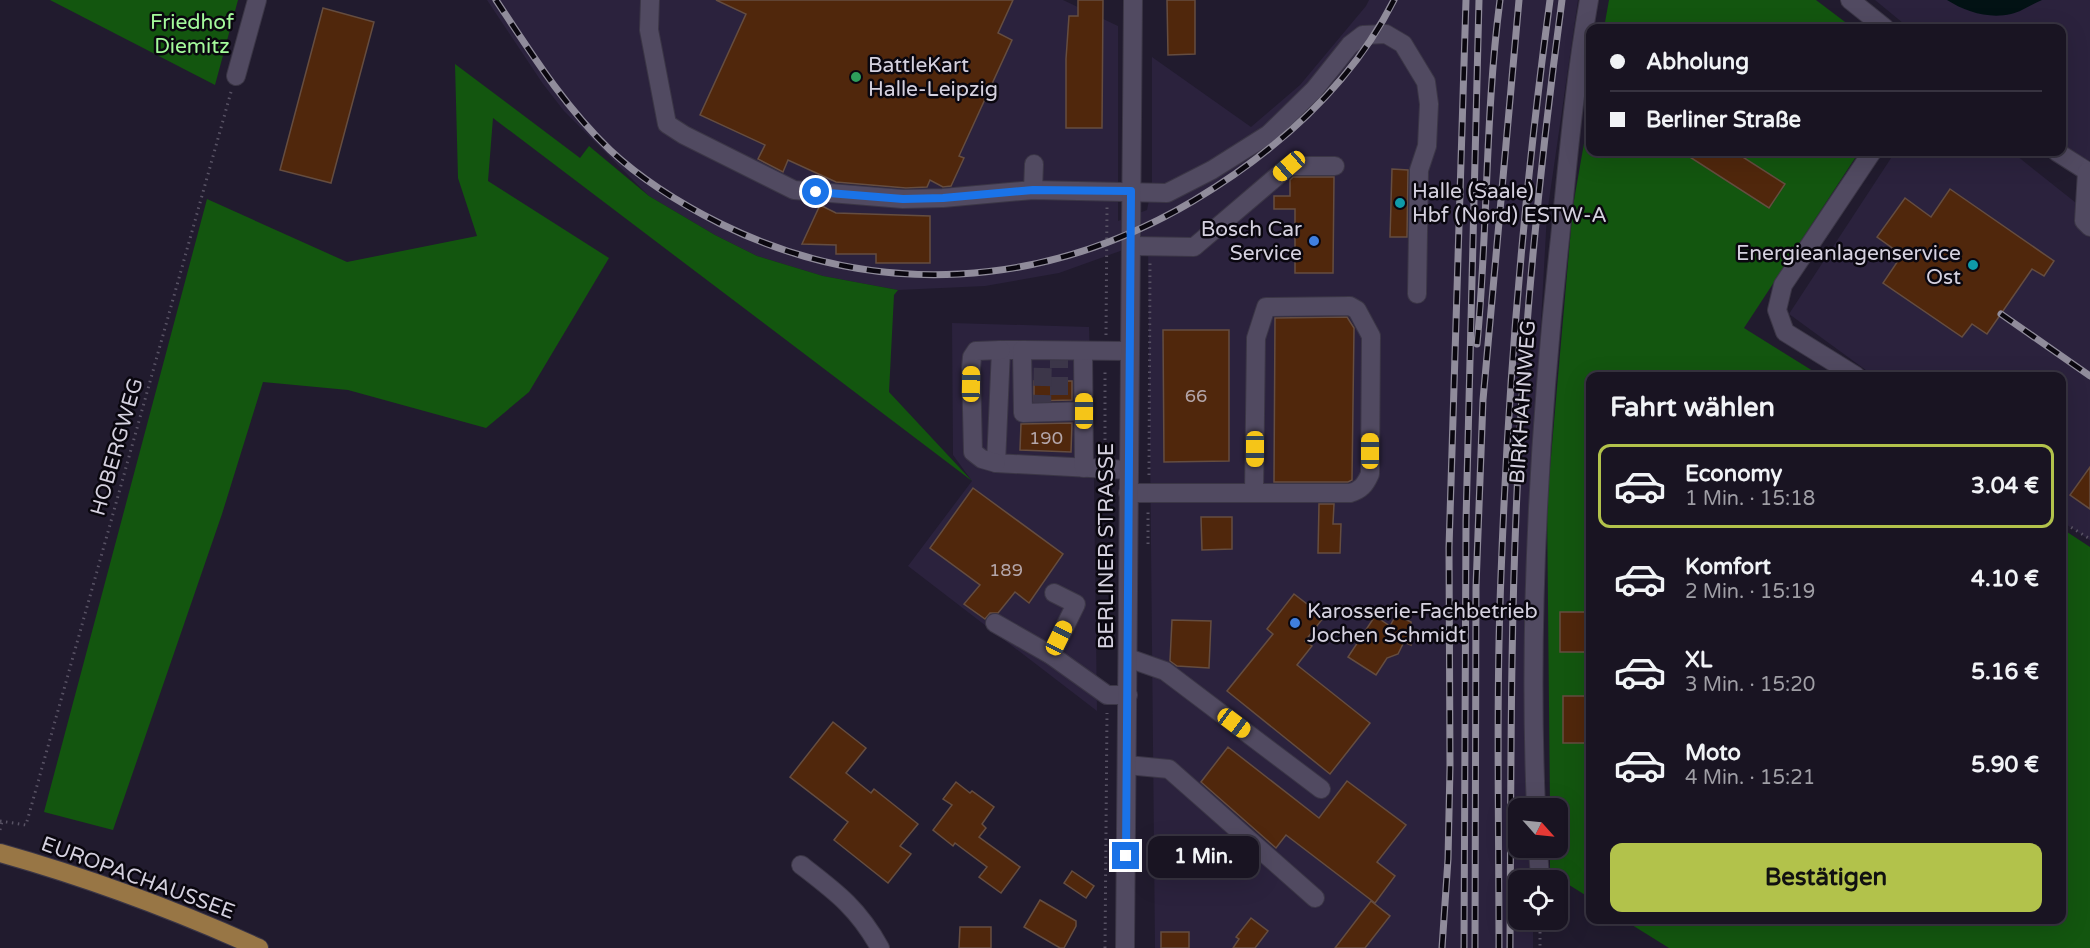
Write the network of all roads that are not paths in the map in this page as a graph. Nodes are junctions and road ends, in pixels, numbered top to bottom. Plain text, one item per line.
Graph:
1 (257, 0) edge
2 (650, 0) edge
3 (1133, 0) edge
4 (1589, 0) edge
5 (1850, 0) edge
6 (1880, 24) edge
7 (236, 76) road end
8 (1869, 156) edge
9 (2063, 156) edge
10 (1034, 164) dead end
11 (1335, 166) dead end
12 (2089, 172) edge
13 (1033, 190) junction
14 (1131, 191) junction
15 (2090, 227) edge
16 (1132, 246) junction
17 (1417, 294) dead end
18 (1001, 350) junction
19 (1022, 350) junction
20 (1083, 351) junction
21 (1130, 351) junction
22 (1850, 372) edge
23 (1084, 411) junction
24 (996, 463) junction
25 (1084, 468) junction
26 (1128, 470) junction
27 (1128, 493) junction
28 (1254, 493) junction
29 (1054, 593) dead end
30 (995, 623) dead end
31 (1051, 655) junction
32 (1128, 658) junction
33 (1128, 695) junction
34 (1127, 765) junction
35 (1321, 789) dead end
36 (1536, 798) edge
37 (0, 853) edge
38 (801, 865) dead end
39 (1316, 898) dead end
40 (259, 948) edge
41 (880, 948) edge
42 (1125, 948) edge

1 - 7 street
2 - 13 street
3 - 14 street, BERLINER STRASSE
4 - 36 street, BIRKHAHNWEG
5 - 6 street
8 - 22 street
9 - 12 street
10 - 13 street
11 - 16 street
12 - 15 street
13 - 14 street
14 - 16 street, BERLINER STRASSE
14 - 17 street
16 - 21 street, BERLINER STRASSE
18 - 19 street
18 - 24 street
18 - 24 street
19 - 20 street
19 - 23 street
20 - 21 street
20 - 23 street
21 - 26 street, BERLINER STRASSE
23 - 25 street
24 - 25 street
25 - 26 street
26 - 27 street, BERLINER STRASSE
27 - 28 street
27 - 32 street, BERLINER STRASSE
28 - 28 street
29 - 31 street
30 - 31 street
31 - 33 street
32 - 33 street, BERLINER STRASSE
32 - 35 street
33 - 34 street, BERLINER STRASSE
34 - 39 street
34 - 42 street, BERLINER STRASSE
37 - 40 main road, EUROPACHAUSSEE
38 - 41 street

